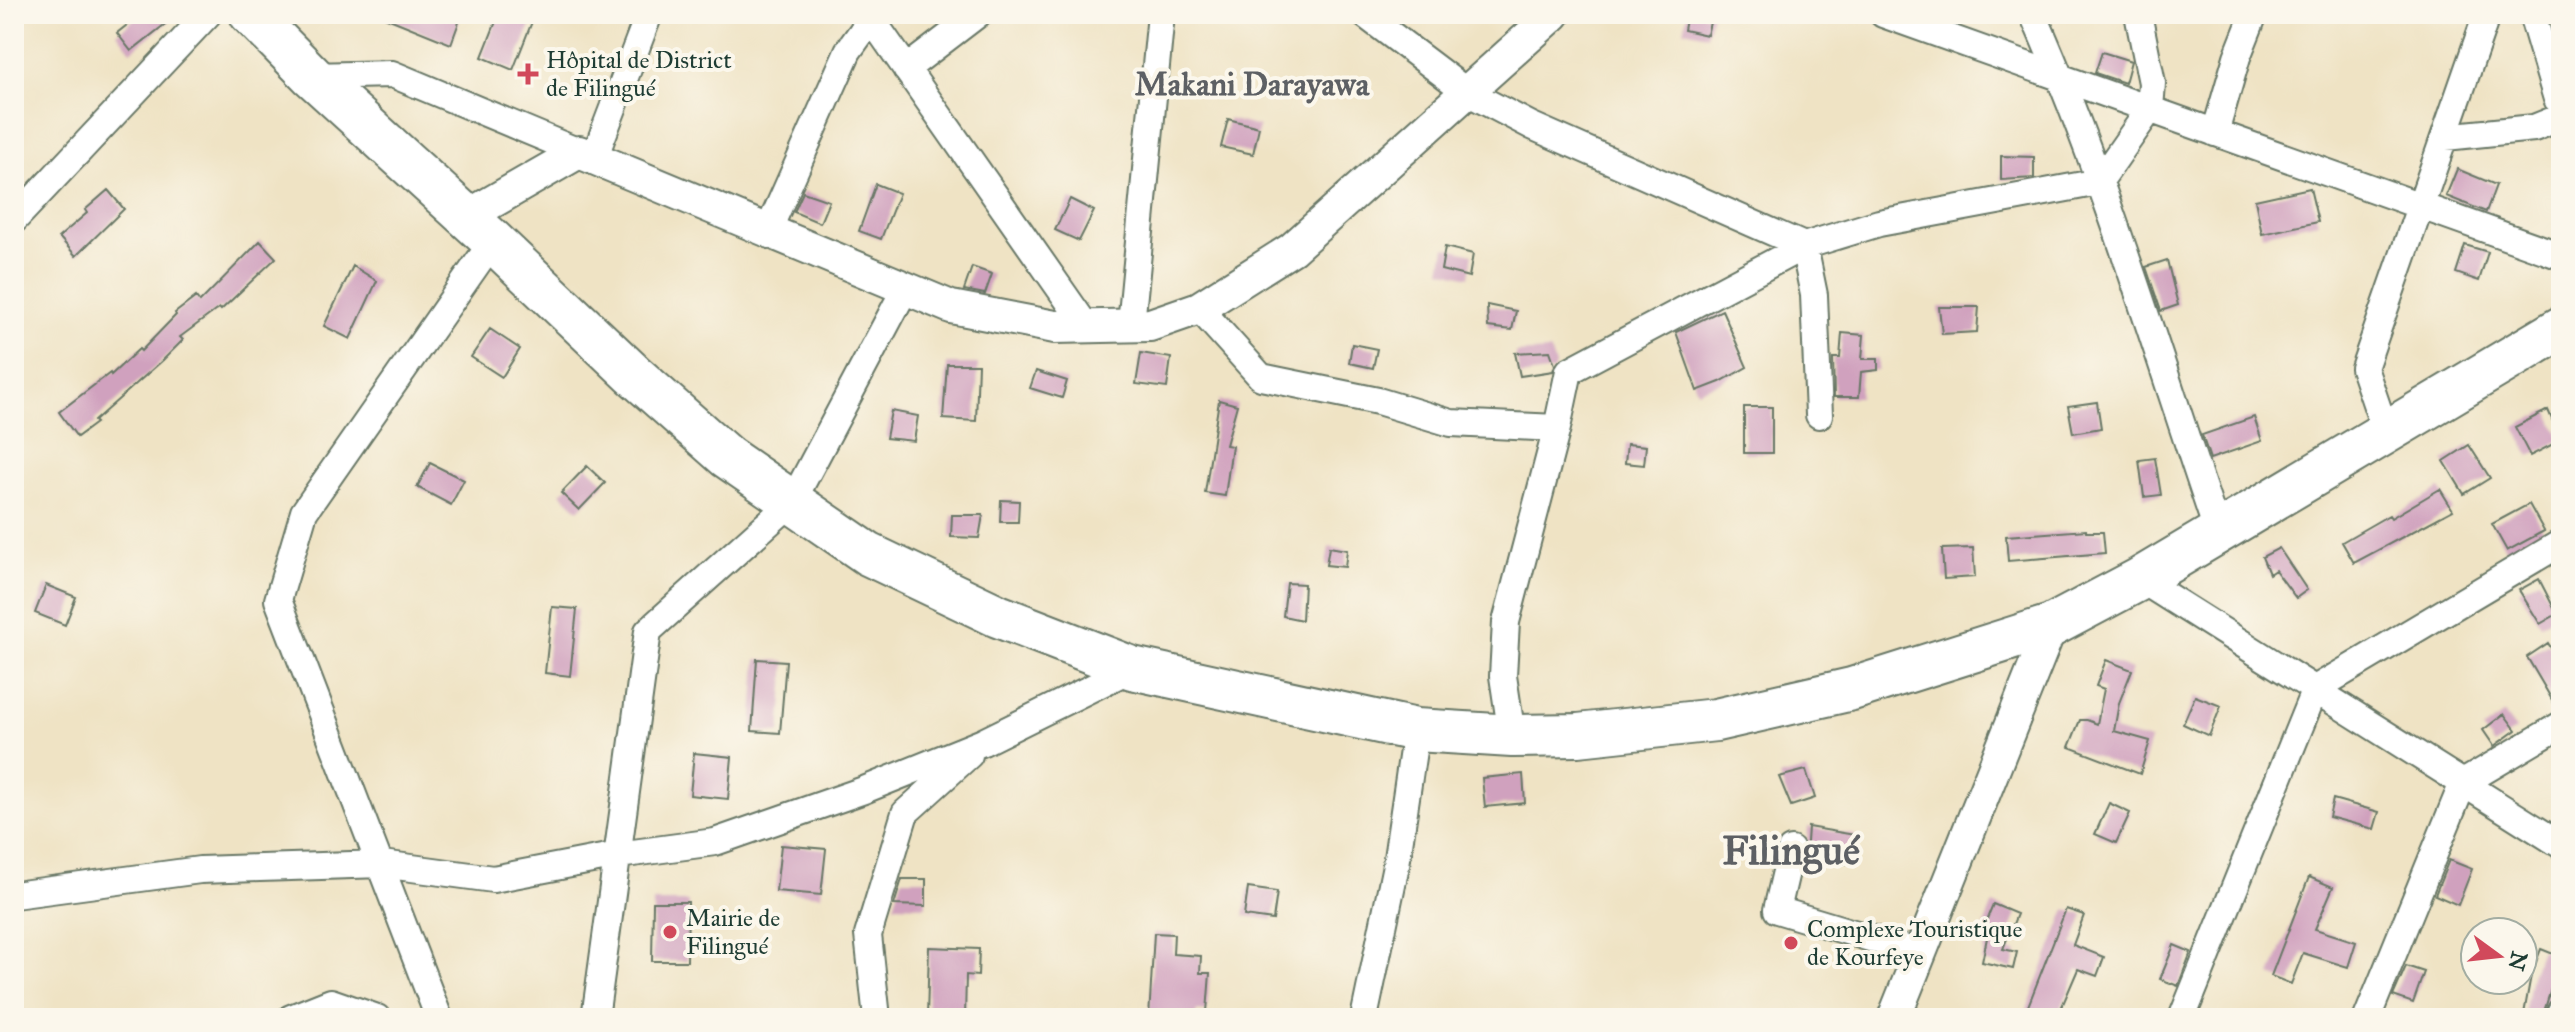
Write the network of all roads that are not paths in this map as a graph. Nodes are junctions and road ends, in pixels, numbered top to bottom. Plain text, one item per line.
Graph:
1 (208, 14) edge
2 (251, 14) edge
3 (649, 14) edge
4 (978, 14) edge
5 (1161, 14) edge
6 (1364, 14) edge
7 (1554, 14) edge
8 (1883, 14) edge
9 (2033, 14) edge
10 (2138, 14) edge
11 (2254, 14) edge
12 (2487, 14) edge
13 (2532, 14) edge
14 (870, 16) edge
15 (906, 69) junction
16 (312, 76) junction
17 (2061, 78) junction
18 (1467, 92) junction
19 (2561, 102) edge
20 (2150, 109) junction
21 (2561, 117) edge
22 (2215, 133) junction
23 (2445, 137) junction
24 (587, 155) junction
25 (2099, 182) junction
26 (2421, 206) junction
27 (14, 220) edge
28 (479, 229) junction
29 (768, 231) junction
30 (1804, 246) junction
31 (2561, 256) edge
32 (905, 289) junction
33 (1199, 308) junction
34 (1131, 325) junction
35 (1086, 326) junction
36 (2561, 328) edge
37 (1819, 415) dead end
38 (1557, 428) junction
39 (2386, 433) junction
40 (792, 502) junction
41 (2218, 533) junction
42 (2561, 543) edge
43 (2140, 579) junction
44 (2051, 626) junction
45 (1132, 668) junction
46 (2315, 689) junction
47 (2561, 725) edge
48 (1416, 730) junction
49 (1512, 736) junction
50 (983, 742) junction
51 (2463, 783) junction
52 (2561, 845) edge
53 (1791, 850) dead end
54 (618, 855) junction
55 (382, 864) junction
56 (14, 895) edge
57 (1920, 953) junction
58 (2561, 1011) edge
59 (291, 1018) edge
60 (377, 1018) edge
61 (439, 1018) edge
62 (595, 1018) edge
63 (877, 1018) edge
64 (1364, 1018) edge
65 (1894, 1018) edge
66 (2182, 1018) edge
67 (2367, 1018) edge
68 (2558, 1018) edge

1 - 27 street
2 - 16 main road
3 - 24 street
4 - 15 street
5 - 34 street
6 - 18 street
7 - 18 street
8 - 17 street
9 - 17 street
10 - 20 street
11 - 22 street
12 - 23 street
13 - 19 street
14 - 15 street
14 - 29 street
15 - 35 street
16 - 24 street
16 - 28 main road
17 - 20 street
17 - 25 street
18 - 30 street
18 - 33 street
20 - 22 street
20 - 25 street
21 - 23 street
22 - 26 street
23 - 26 street
24 - 28 street
24 - 29 street
25 - 30 street
25 - 41 street
26 - 31 street
26 - 39 street
28 - 40 main road
28 - 55 street
29 - 32 street
30 - 37 street
30 - 38 street
32 - 35 street
32 - 40 street
33 - 34 street
33 - 38 street
34 - 35 street
36 - 39 main road
38 - 49 street
39 - 41 main road
40 - 45 main road
40 - 54 street
41 - 43 main road
42 - 46 street
43 - 44 main road
43 - 46 street
44 - 49 main road
44 - 57 street
45 - 48 main road
45 - 50 street
46 - 51 street
46 - 66 street
47 - 51 street
48 - 49 main road
48 - 64 street
50 - 54 street
50 - 63 street
51 - 52 street
51 - 67 street
53 - 57 street
54 - 55 street
54 - 62 street
55 - 56 street
55 - 61 street
57 - 65 street
58 - 68 street
59 - 60 street

